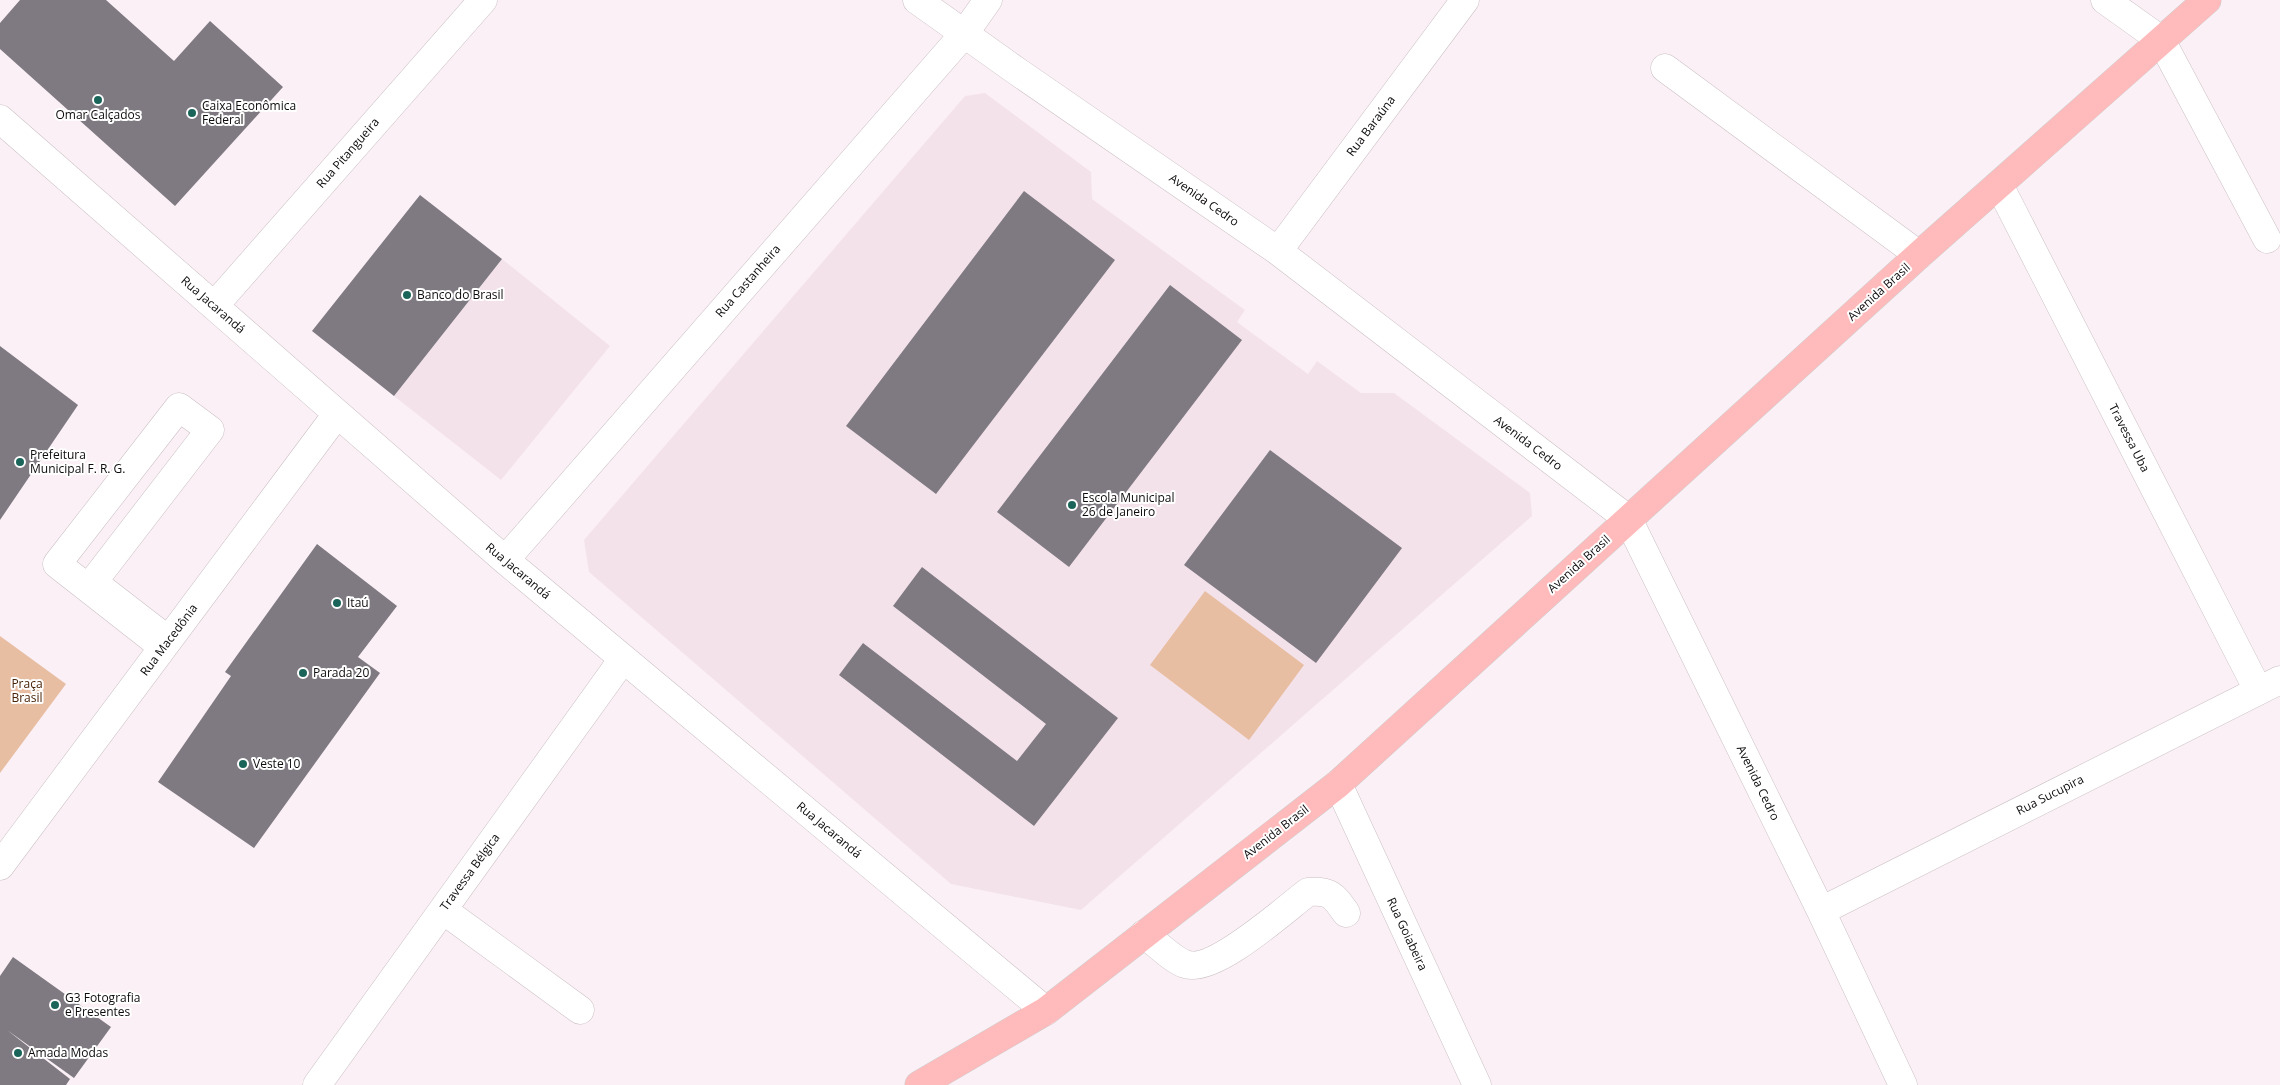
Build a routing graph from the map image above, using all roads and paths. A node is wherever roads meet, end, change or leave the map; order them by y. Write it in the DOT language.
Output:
graph roads {
  1 [pos="483,0"];
  2 [pos="917,0"];
  3 [pos="988,0"];
  4 [pos="1465,0"];
  5 [pos="2105,0"];
  6 [pos="2207,0"];
  7 [pos="964,34"];
  8 [pos="2161,40"];
  9 [pos="1665,68"];
  10 [pos="0,119"];
  11 [pos="1999,185"];
  12 [pos="2267,239"];
  13 [pos="1278,251"];
  14 [pos="1919,256"];
  15 [pos="214,306"];
  16 [pos="337,414"];
  17 [pos="1628,519"];
  18 [pos="505,560"];
  19 [pos="166,644"];
  20 [pos="623,659"];
  21 [pos="2269,685"];
  22 [pos="1338,784"];
  23 [pos="0,866"];
  24 [pos="443,910"];
  25 [pos="1821,911"];
  26 [pos="1346,913"];
  27 [pos="1144,934"];
  28 [pos="580,1010"];
  29 [pos="1046,1011"];
  30 [pos="317,1085"];
  31 [pos="919,1085"];
  32 [pos="1477,1085"];
  33 [pos="1903,1085"];
  1 -- 15 [label="street, Rua Pitangueira"];
  2 -- 7 [label="street, Avenida Cedro"];
  3 -- 7 [label="street, Rua Castanheira"];
  4 -- 13 [label="street, Rua Baraúna"];
  5 -- 8 [label="street"];
  6 -- 8 [label="main road, Avenida Brasil"];
  7 -- 13 [label="street, Avenida Cedro"];
  7 -- 18 [label="street, Rua Castanheira"];
  8 -- 11 [label="main road, Avenida Brasil"];
  8 -- 12 [label="street"];
  9 -- 14 [label="street"];
  10 -- 15 [label="street, Rua Jacarandá"];
  11 -- 14 [label="main road, Avenida Brasil"];
  11 -- 21 [label="street, Travessa Uba"];
  13 -- 17 [label="street, Avenida Cedro"];
  14 -- 17 [label="main road, Avenida Brasil"];
  15 -- 16 [label="street, Rua Jacarandá"];
  16 -- 18 [label="street, Rua Jacarandá"];
  16 -- 19 [label="street, Rua Macedônia"];
  17 -- 22 [label="main road, Avenida Brasil"];
  17 -- 25 [label="street, Avenida Cedro"];
  18 -- 20 [label="street, Rua Jacarandá"];
  19 -- 19 [label="street"];
  19 -- 23 [label="street, Rua Macedônia"];
  20 -- 24 [label="street, Travessa Bélgica"];
  20 -- 29 [label="street, Rua Jacarandá"];
  21 -- 25 [label="street, Rua Sucupira"];
  22 -- 27 [label="main road, Avenida Brasil"];
  22 -- 32 [label="street, Rua Goiabeira"];
  24 -- 28 [label="street"];
  24 -- 30 [label="street, Travessa Bélgica"];
  25 -- 33 [label="street, Avenida Cedro"];
  26 -- 27 [label="street"];
  27 -- 29 [label="main road, Avenida Brasil"];
  29 -- 31 [label="main road, Avenida Brasil"];
}
